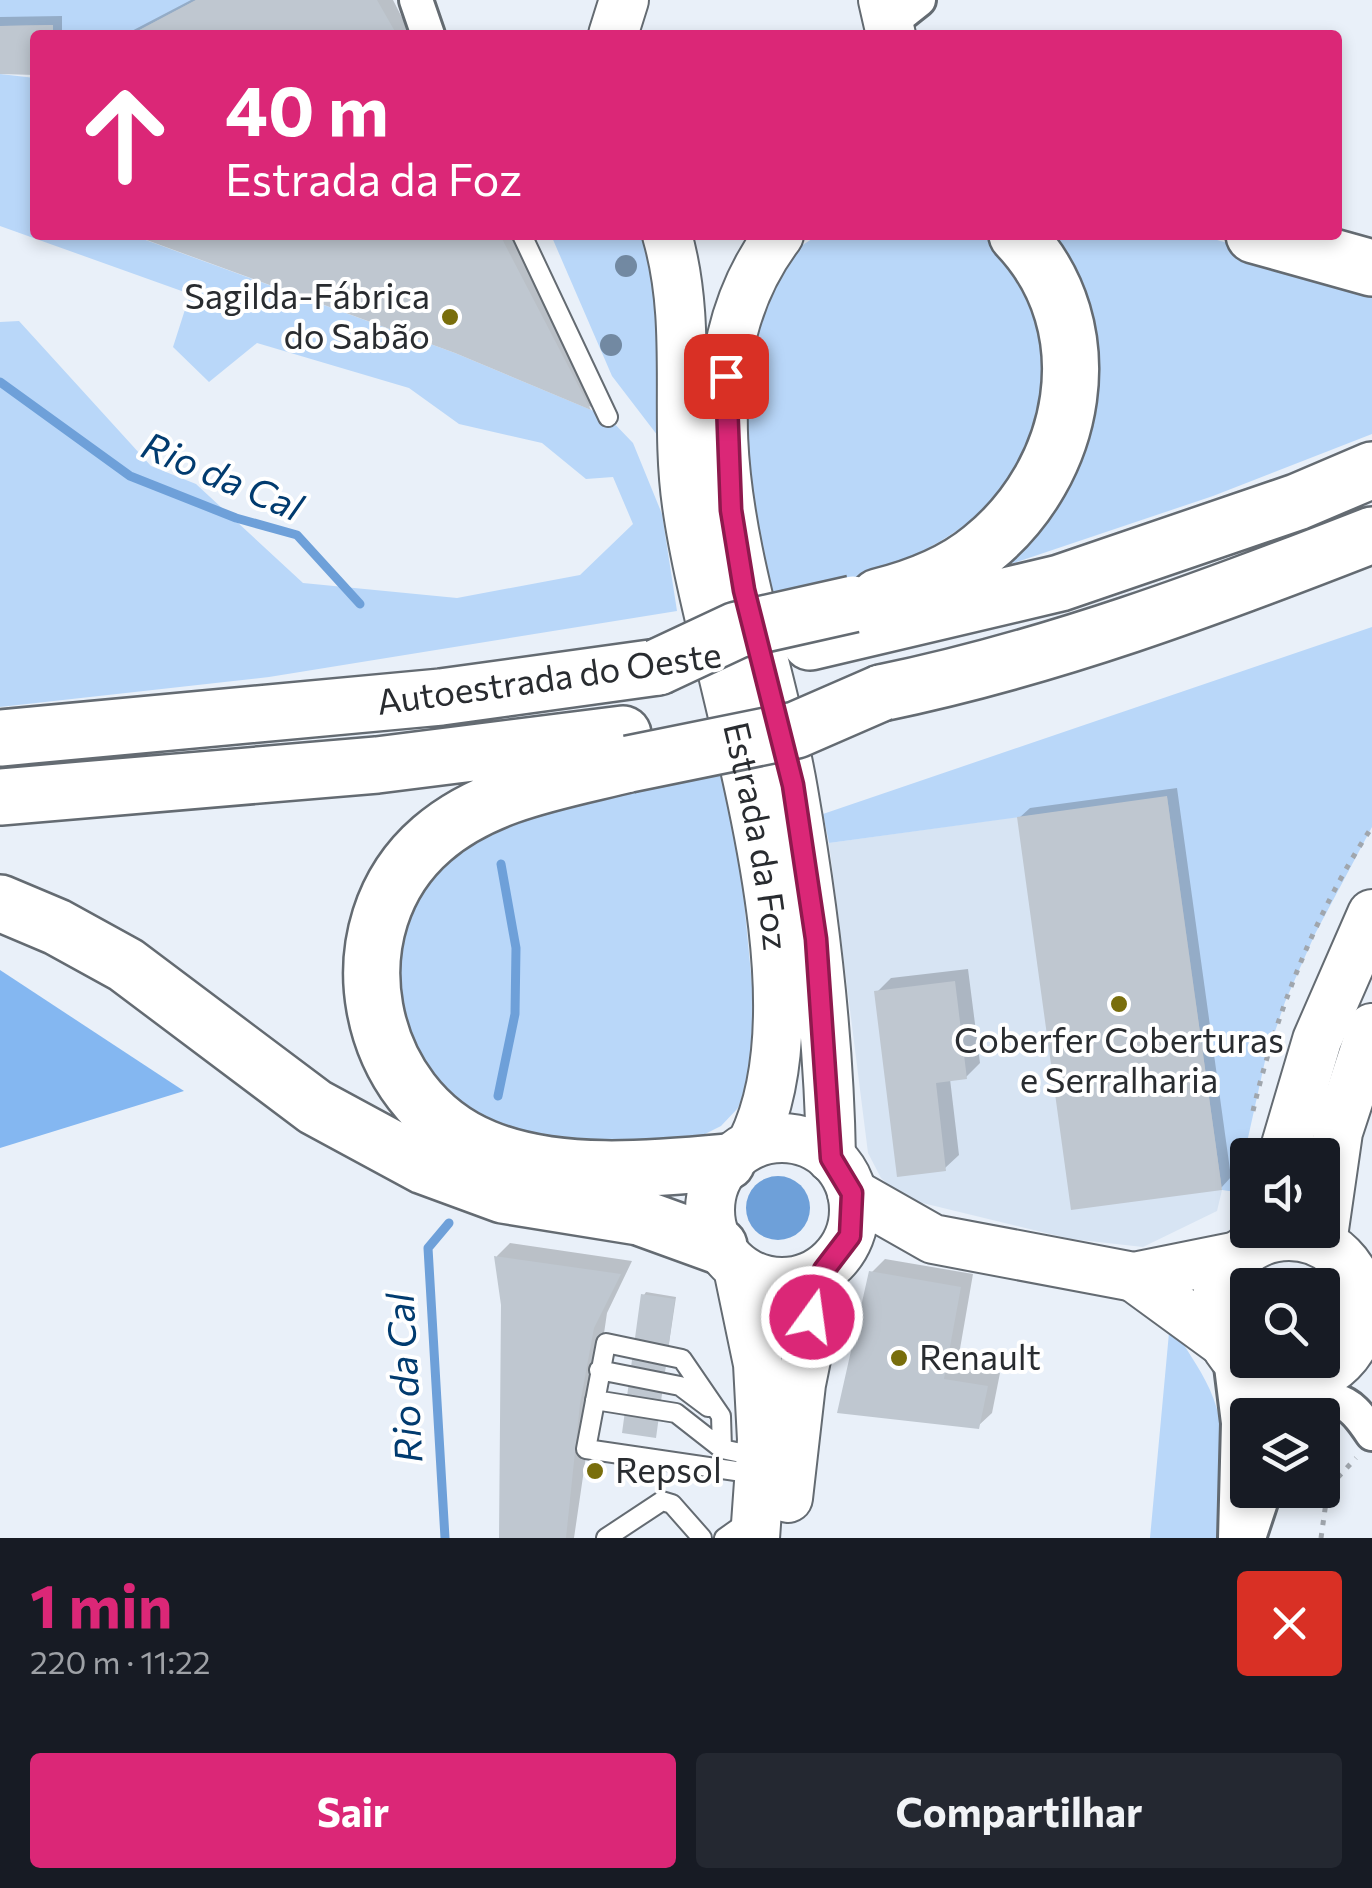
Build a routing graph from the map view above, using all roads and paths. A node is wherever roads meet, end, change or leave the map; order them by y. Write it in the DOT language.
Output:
graph roads {
  1 [pos="416,0"];
  2 [pos="624,0"];
  3 [pos="426,30"];
  4 [pos="615,30"];
  5 [pos="524,240"];
  6 [pos="668,240"];
  7 [pos="775,240"];
  8 [pos="1020,240"];
  9 [pos="1272,240"];
  10 [pos="1372,268"];
  11 [pos="608,417"];
  12 [pos="1372,470"];
  13 [pos="1372,535"];
  14 [pos="658,667"];
  15 [pos="0,738"];
  16 [pos="626,749"];
  17 [pos="0,797"];
  18 [pos="0,904"];
  19 [pos="1372,914"];
  20 [pos="1372,1028"];
  21 [pos="1288,1138"];
  22 [pos="1337,1138"];
  23 [pos="740,1153"];
  24 [pos="842,1176"];
  25 [pos="933,1240"];
  26 [pos="1234,1248"];
  27 [pos="1245,1248"];
  28 [pos="1328,1248"];
  29 [pos="728,1257"];
  30 [pos="831,1262"];
  31 [pos="1134,1277"];
  32 [pos="1367,1328"];
  33 [pos="1226,1346"];
  34 [pos="599,1370"];
  35 [pos="1286,1398"];
  36 [pos="1299,1398"];
  37 [pos="595,1400"];
  38 [pos="1340,1401"];
  39 [pos="721,1416"];
  40 [pos="1369,1441"];
  41 [pos="752,1502"];
  42 [pos="1259,1508"];
  43 [pos="606,1538"];
  44 [pos="702,1538"];
  45 [pos="1235,1538"];
  46 [pos="1248,1538"];
  47 [pos="1321,1538"];
  1 -- 3 [label="street"];
  2 -- 4 [label="main road"];
  5 -- 11 [label="lane"];
  6 -- 23 [label="main road, Estrada da Foz"];
  7 -- 24 [label="main road, Estrada da Foz"];
  8 -- 14 [label="highway, bridge"];
  9 -- 10 [label="highway"];
  12 -- 14 [label="highway, Autoestrada do Oeste, bridge"];
  13 -- 16 [label="highway, Autoestrada do Oeste, bridge"];
  14 -- 15 [label="highway, Autoestrada do Oeste"];
  16 -- 17 [label="highway, Autoestrada do Oeste"];
  16 -- 23 [label="highway"];
  18 -- 29 [label="highway"];
  19 -- 21 [label="main road"];
  20 -- 22 [label="main road"];
  23 -- 24 [label="main road"];
  23 -- 29 [label="main road"];
  24 -- 25 [label="main road"];
  24 -- 30 [label="main road"];
  25 -- 30 [label="main road"];
  25 -- 31 [label="main road"];
  26 -- 31 [label="main road"];
  27 -- 33 [label="main road"];
  28 -- 32 [label="main road"];
  29 -- 30 [label="main road"];
  29 -- 41 [label="main road"];
  30 -- 41 [label="main road"];
  31 -- 33 [label="main road"];
  32 -- 36 [label="main road"];
  33 -- 35 [label="main road"];
  33 -- 45 [label="street"];
  34 -- 37 [label="lane"];
  34 -- 39 [label="lane"];
  34 -- 39 [label="lane"];
  37 -- 41 [label="lane"];
  37 -- 41 [label="lane"];
  38 -- 40 [label="street"];
  39 -- 41 [label="lane"];
  40 -- 47 [label="path"];
  42 -- 46 [label="street"];
  43 -- 44 [label="lane"];
}
